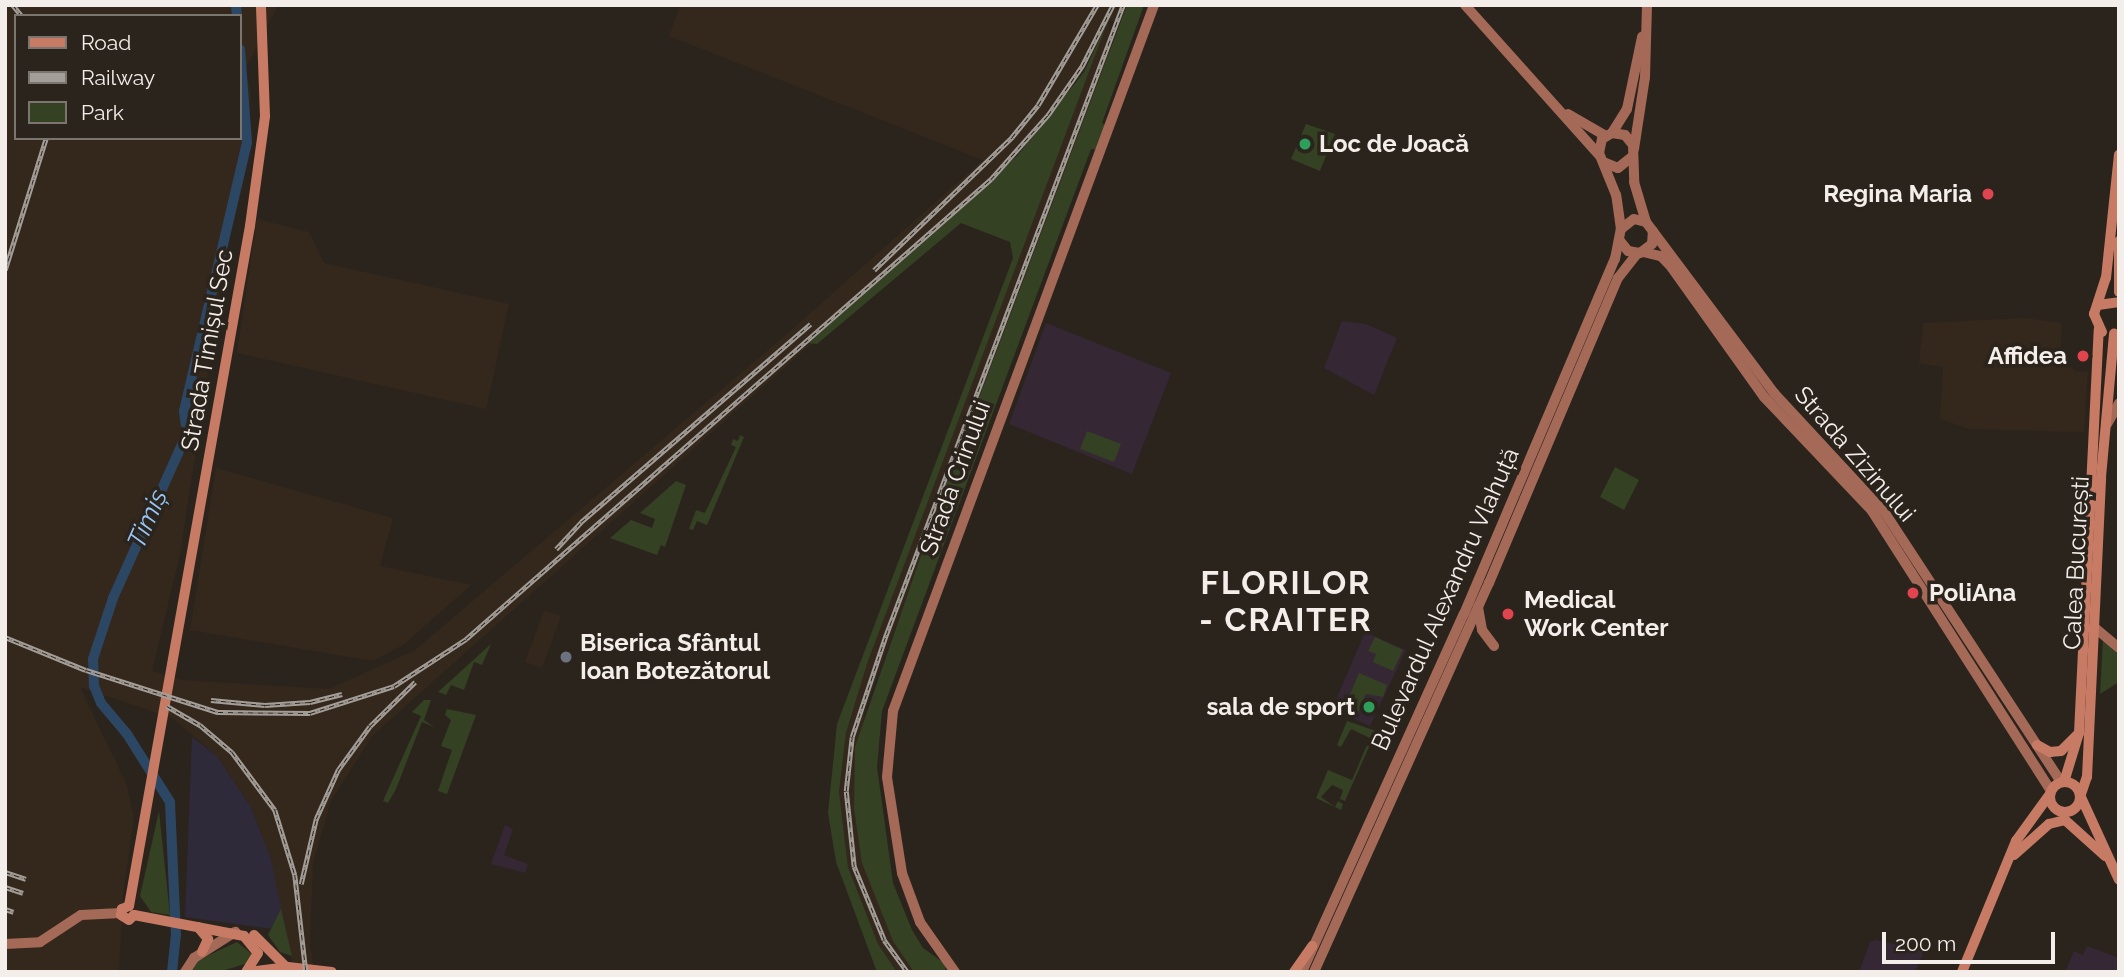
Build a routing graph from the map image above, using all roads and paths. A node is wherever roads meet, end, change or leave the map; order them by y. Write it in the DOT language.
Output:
graph roads {
  1 [pos="261,5"];
  2 [pos="1154,5"];
  3 [pos="1463,5"];
  4 [pos="1472,5"];
  5 [pos="1647,5"];
  6 [pos="1644,30"];
  7 [pos="1489,31"];
  8 [pos="1565,112"];
  9 [pos="1609,134"];
  10 [pos="1634,153"];
  11 [pos="2119,155"];
  12 [pos="1601,158"];
  13 [pos="1650,227"];
  14 [pos="1621,229"];
  15 [pos="1620,241"];
  16 [pos="2119,241"];
  17 [pos="1640,253"];
  18 [pos="2119,292"];
  19 [pos="2119,302"];
  20 [pos="2098,305"];
  21 [pos="2099,329"];
  22 [pos="2118,333"];
  23 [pos="2119,403"];
  24 [pos="2105,431"];
  25 [pos="1478,607"];
  26 [pos="2094,627"];
  27 [pos="1494,646"];
  28 [pos="2119,648"];
  29 [pos="2079,733"];
  30 [pos="2038,745"];
  31 [pos="2063,782"];
  32 [pos="2051,792"];
  33 [pos="2081,795"];
  34 [pos="2014,855"];
  35 [pos="2105,856"];
  36 [pos="2119,880"];
  37 [pos="128,912"];
  38 [pos="190,924"];
  39 [pos="238,933"];
  40 [pos="5,944"];
  41 [pos="1312,946"];
  42 [pos="202,952"];
  43 [pos="287,967"];
  44 [pos="955,970"];
  45 [pos="328,971"];
  46 [pos="184,972"];
  47 [pos="247,972"];
  48 [pos="1294,972"];
  49 [pos="1302,972"];
  50 [pos="1314,972"];
  51 [pos="1962,972"];
  1 -- 37 [label="main road, Strada Timișul Sec"];
  2 -- 44 [label="main road, Strada Crinului"];
  3 -- 7 [label="main road"];
  4 -- 7 [label="main road"];
  5 -- 6 [label="main road"];
  6 -- 9 [label="main road"];
  6 -- 10 [label="main road, Strada Zizinului"];
  7 -- 8 [label="main road"];
  8 -- 9 [label="main road"];
  8 -- 12 [label="main road"];
  9 -- 10 [label="main road"];
  9 -- 12 [label="main road"];
  10 -- 12 [label="main road"];
  10 -- 13 [label="main road, Strada Zizinului"];
  11 -- 20 [label="main road"];
  12 -- 14 [label="main road"];
  13 -- 14 [label="main road"];
  13 -- 17 [label="main road"];
  13 -- 30 [label="main road, Strada Zizinului"];
  14 -- 15 [label="main road"];
  15 -- 17 [label="main road"];
  15 -- 41 [label="main road, Bulevardul Alexandru Vlahuță"];
  16 -- 18 [label="main road"];
  17 -- 25 [label="main road, Bulevardul Alexandru Vlahuță"];
  17 -- 32 [label="main road, Strada Zizinului"];
  19 -- 20 [label="main road"];
  20 -- 21 [label="main road, Calea București"];
  21 -- 22 [label="main road"];
  21 -- 29 [label="main road, Calea București"];
  22 -- 24 [label="main road, Calea București"];
  23 -- 24 [label="main road"];
  24 -- 26 [label="main road, Calea București"];
  25 -- 27 [label="main road"];
  25 -- 50 [label="main road, Bulevardul Alexandru Vlahuță"];
  26 -- 28 [label="main road"];
  26 -- 33 [label="main road, Calea București"];
  29 -- 30 [label="main road"];
  29 -- 31 [label="main road, Calea București"];
  30 -- 31 [label="main road, Strada Zizinului"];
  31 -- 32 [label="main road"];
  31 -- 33 [label="main road"];
  32 -- 33 [label="main road"];
  32 -- 34 [label="main road"];
  33 -- 35 [label="main road"];
  34 -- 35 [label="main road"];
  34 -- 51 [label="main road"];
  35 -- 36 [label="main road"];
  37 -- 38 [label="main road"];
  37 -- 40 [label="main road"];
  38 -- 39 [label="main road"];
  38 -- 42 [label="main road"];
  39 -- 42 [label="main road"];
  39 -- 43 [label="main road"];
  39 -- 47 [label="main road"];
  41 -- 48 [label="main road"];
  41 -- 49 [label="main road, Bulevardul Alexandru Vlahuță"];
  42 -- 46 [label="main road"];
  43 -- 45 [label="main road"];
  43 -- 47 [label="main road"];
}
